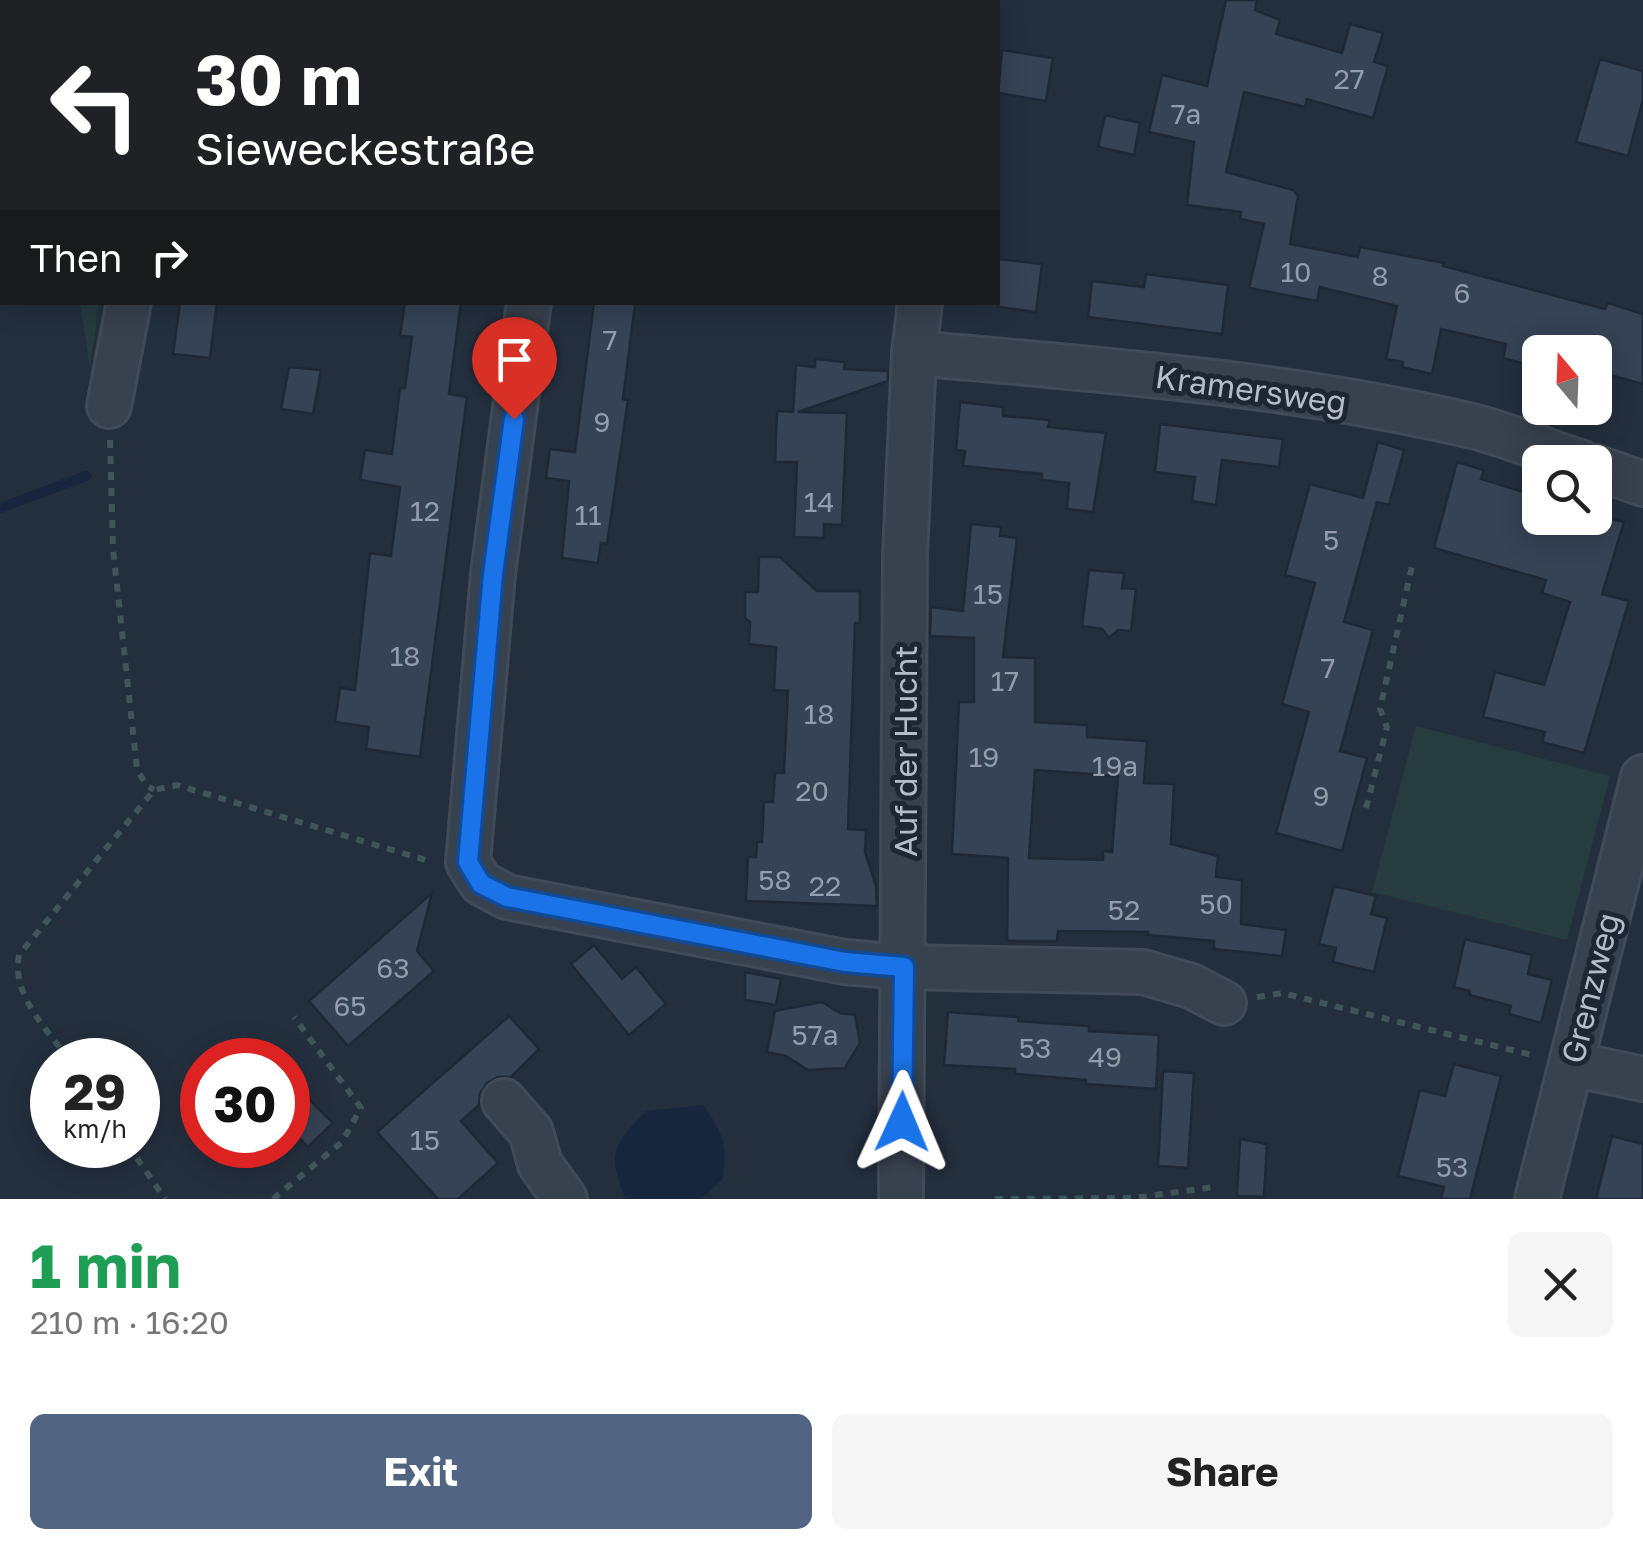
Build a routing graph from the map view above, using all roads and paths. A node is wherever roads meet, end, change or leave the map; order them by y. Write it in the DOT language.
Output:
graph roads {
  1 [pos="128,305"];
  2 [pos="529,305"];
  3 [pos="920,305"];
  4 [pos="914,353"];
  5 [pos="108,406"];
  6 [pos="1529,445"];
  7 [pos="1612,474"];
  8 [pos="1643,484"];
  9 [pos="1412,566"];
  10 [pos="1643,778"];
  11 [pos="154,790"];
  12 [pos="1366,808"];
  13 [pos="468,862"];
  14 [pos="904,967"];
  15 [pos="1224,1003"];
  16 [pos="294,1017"];
  17 [pos="54,1038"];
  18 [pos="1572,1064"];
  19 [pos="1643,1079"];
  20 [pos="504,1101"];
  21 [pos="144,1168"];
  22 [pos="1214,1187"];
  23 [pos="1134,1198"];
  24 [pos="165,1199"];
  25 [pos="272,1199"];
  26 [pos="565,1199"];
  27 [pos="901,1199"];
  28 [pos="995,1199"];
  29 [pos="1536,1199"];
  1 -- 5 [label="street"];
  2 -- 13 [label="street"];
  3 -- 4 [label="street, Auf der Hucht"];
  4 -- 6 [label="street, Kramersweg"];
  4 -- 14 [label="street, Auf der Hucht"];
  5 -- 11 [label="path"];
  7 -- 8 [label="street"];
  9 -- 12 [label="path"];
  10 -- 18 [label="street, Grenzweg"];
  11 -- 13 [label="path"];
  11 -- 17 [label="path"];
  13 -- 14 [label="street"];
  14 -- 15 [label="street"];
  14 -- 27 [label="street, Auf der Hucht"];
  15 -- 18 [label="path"];
  16 -- 25 [label="path"];
  18 -- 19 [label="street"];
  18 -- 29 [label="street, Grenzweg"];
  20 -- 26 [label="street"];
  21 -- 24 [label="path"];
  22 -- 23 [label="path"];
  23 -- 28 [label="path"];
}
